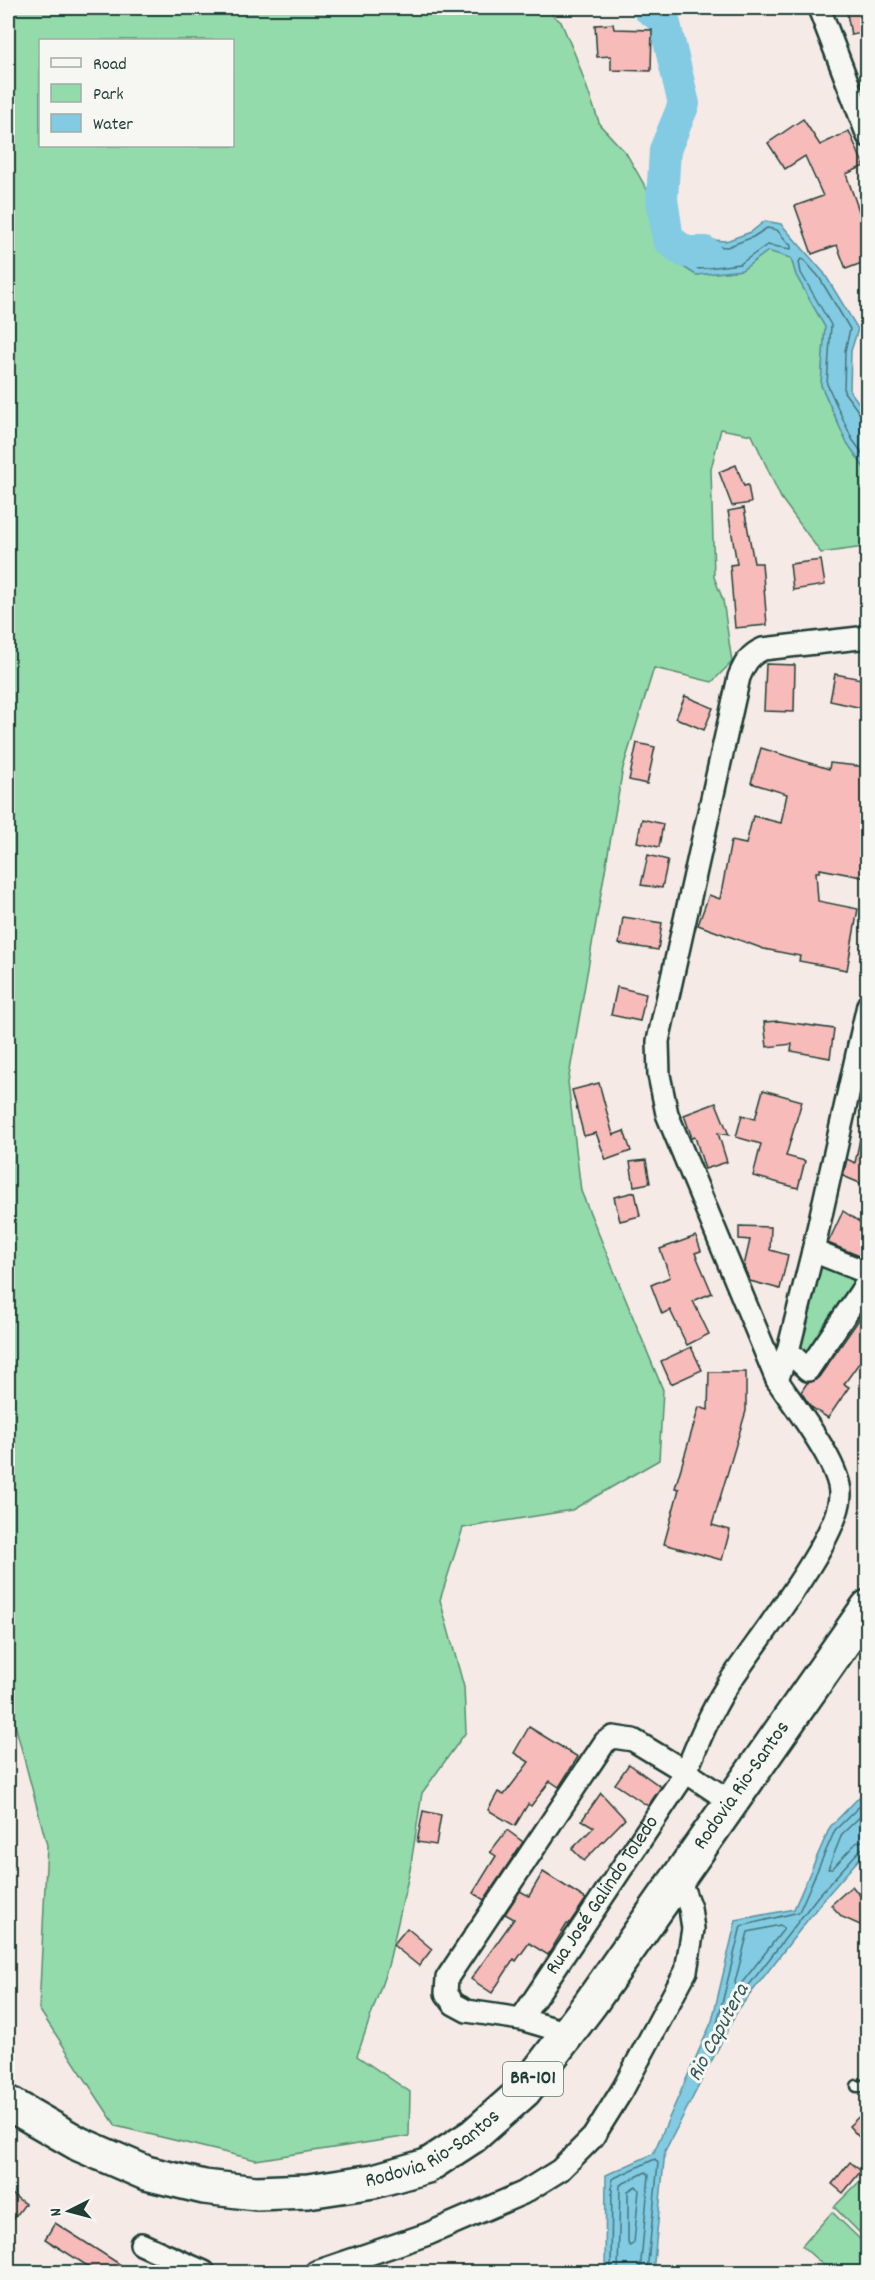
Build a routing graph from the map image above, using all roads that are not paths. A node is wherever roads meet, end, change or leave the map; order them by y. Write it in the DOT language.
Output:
graph roads {
  1 [pos="819,8"];
  2 [pos="867,136"];
  3 [pos="867,637"];
  4 [pos="867,1005"];
  5 [pos="813,1251"];
  6 [pos="867,1273"];
  7 [pos="867,1281"];
  8 [pos="788,1351"];
  9 [pos="777,1380"];
  10 [pos="867,1607"];
  11 [pos="686,1772"];
  12 [pos="731,1802"];
  13 [pos="678,1876"];
  14 [pos="521,2019"];
  15 [pos="568,2033"];
  16 [pos="8,2103"];
  17 [pos="141,2244"];
  18 [pos="204,2272"];
  19 [pos="316,2272"];
  1 -- 2 [label="street"];
  3 -- 9 [label="street, Rua José Galindo Toledo"];
  4 -- 5 [label="street"];
  5 -- 6 [label="street"];
  5 -- 8 [label="street"];
  7 -- 8 [label="street"];
  8 -- 9 [label="street"];
  9 -- 11 [label="street, Rua José Galindo Toledo"];
  10 -- 12 [label="highway, Rodovia Rio-Santos / BR-101"];
  11 -- 12 [label="street"];
  11 -- 14 [label="street, Rua José Galindo Toledo"];
  11 -- 14 [label="street"];
  12 -- 13 [label="highway, Rodovia Rio-Santos / BR-101"];
  13 -- 15 [label="highway, Rodovia Rio-Santos / BR-101"];
  13 -- 19 [label="street"];
  14 -- 15 [label="street"];
  15 -- 16 [label="highway, Rodovia Rio-Santos / BR-101"];
  17 -- 18 [label="street"];
}
